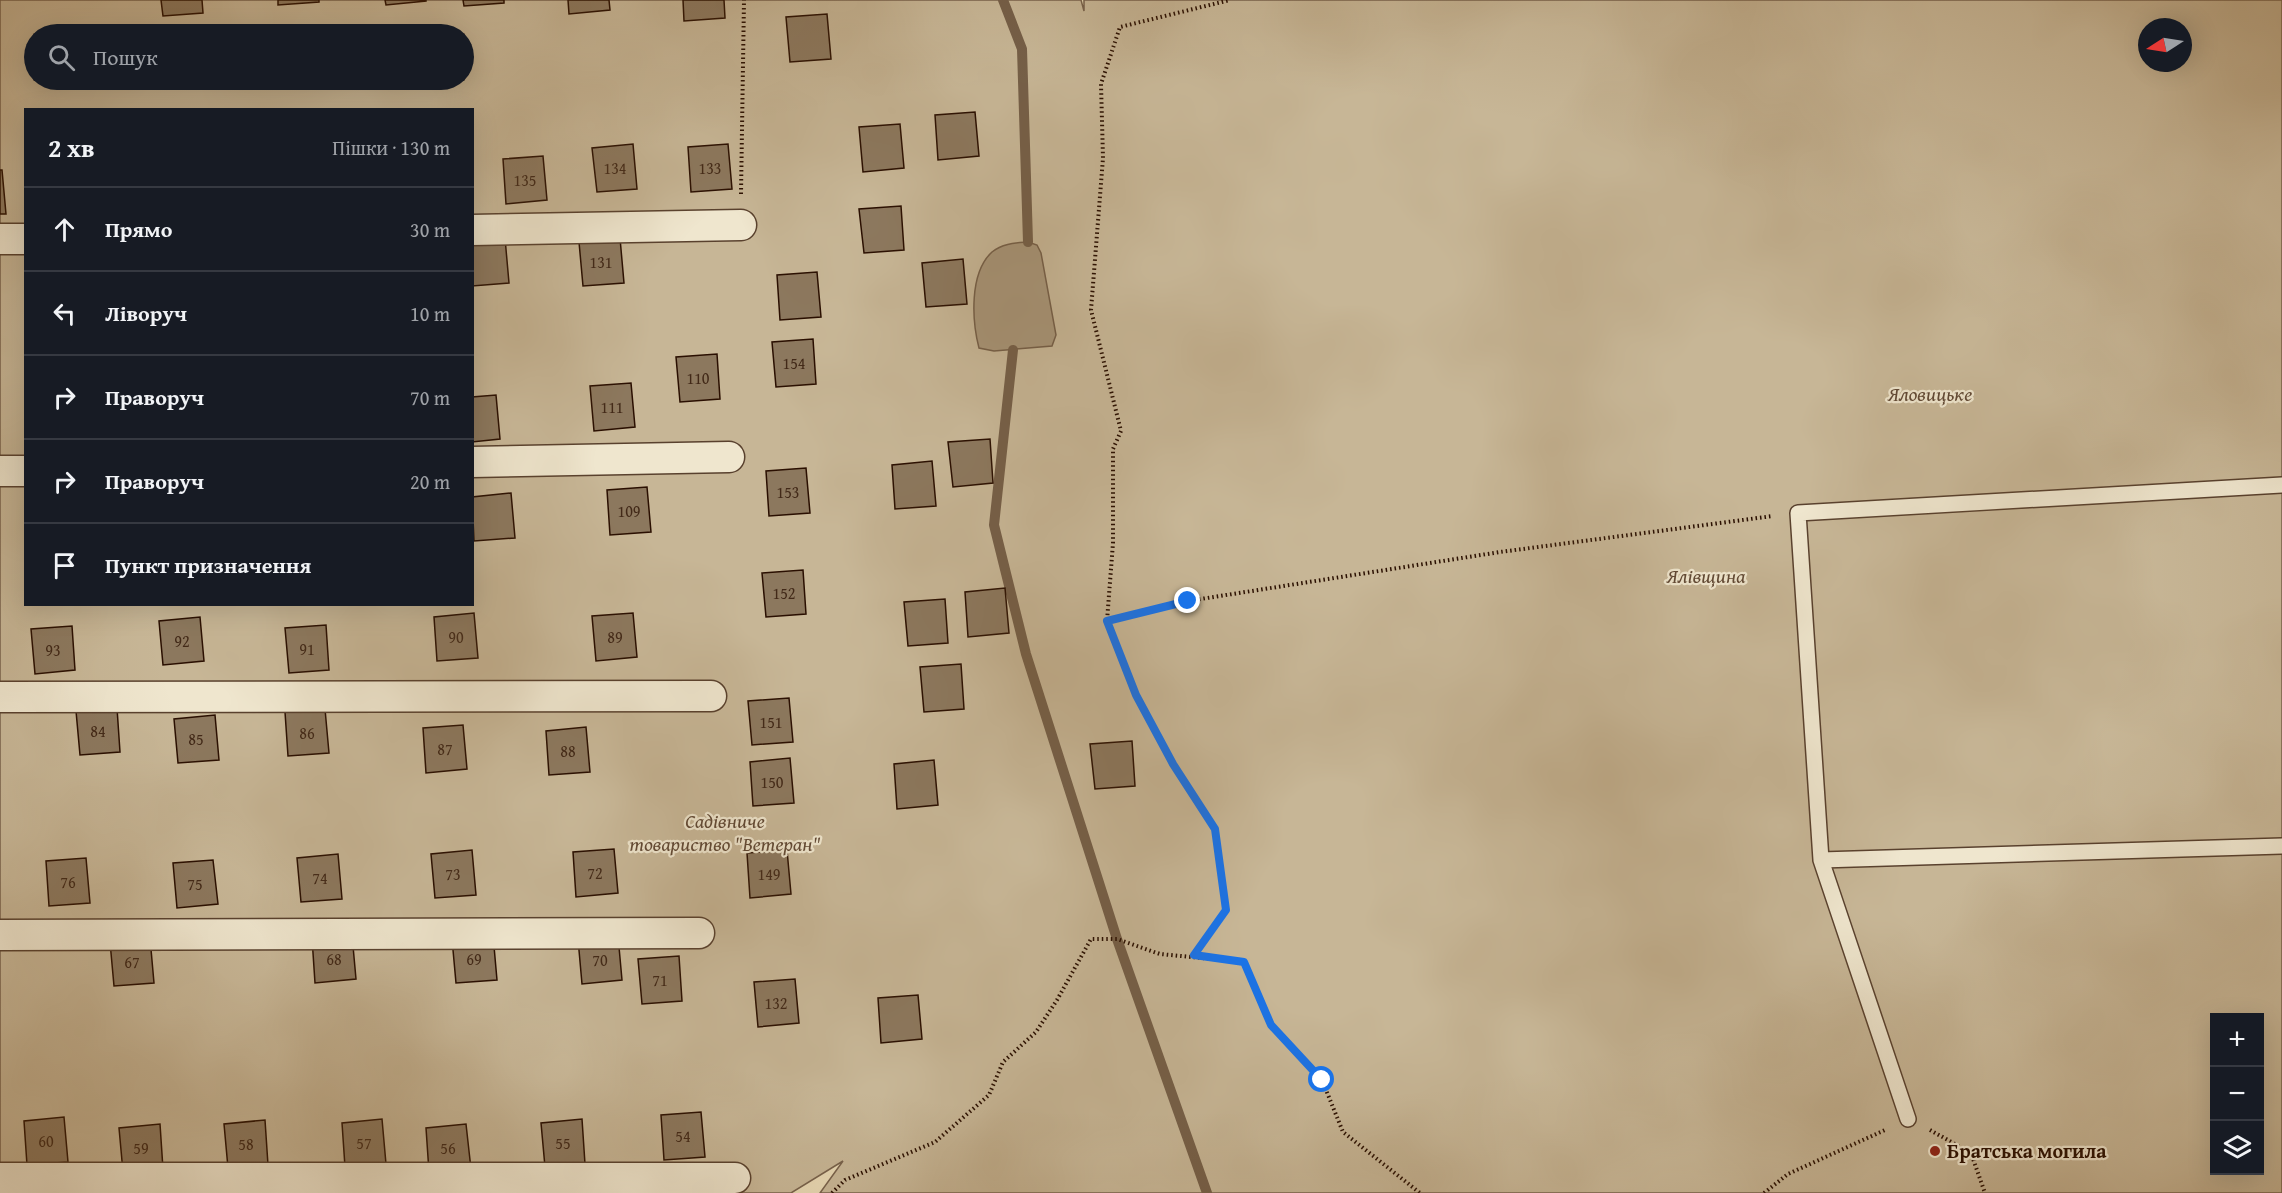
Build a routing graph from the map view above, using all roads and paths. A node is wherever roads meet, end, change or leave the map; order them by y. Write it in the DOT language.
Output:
graph roads {
  1 [pos="744,0"];
  2 [pos="1230,0"];
  3 [pos="741,225"];
  4 [pos="474,230"];
  5 [pos="0,239"];
  6 [pos="24,239"];
  7 [pos="729,457"];
  8 [pos="474,462"];
  9 [pos="0,471"];
  10 [pos="24,471"];
  11 [pos="2282,485"];
  12 [pos="1798,513"];
  13 [pos="1107,621"];
  14 [pos="711,696"];
  15 [pos="0,697"];
  16 [pos="2282,846"];
  17 [pos="1821,860"];
  18 [pos="699,933"];
  19 [pos="0,935"];
  20 [pos="1194,955"];
  21 [pos="1908,1119"];
  22 [pos="0,1178"];
  23 [pos="735,1178"];
  24 [pos="832,1193"];
  25 [pos="1420,1193"];
  26 [pos="1764,1193"];
  27 [pos="1985,1193"];
  1 -- 3 [label="path"];
  2 -- 13 [label="path"];
  3 -- 4 [label="street"];
  5 -- 6 [label="street"];
  7 -- 8 [label="street"];
  9 -- 10 [label="street"];
  11 -- 12 [label="lane"];
  12 -- 13 [label="path"];
  12 -- 17 [label="lane"];
  13 -- 20 [label="path"];
  14 -- 15 [label="street"];
  16 -- 17 [label="lane"];
  17 -- 21 [label="lane"];
  18 -- 19 [label="street"];
  20 -- 24 [label="path"];
  20 -- 25 [label="path"];
  21 -- 26 [label="path"];
  21 -- 27 [label="path"];
  22 -- 23 [label="street"];
}
